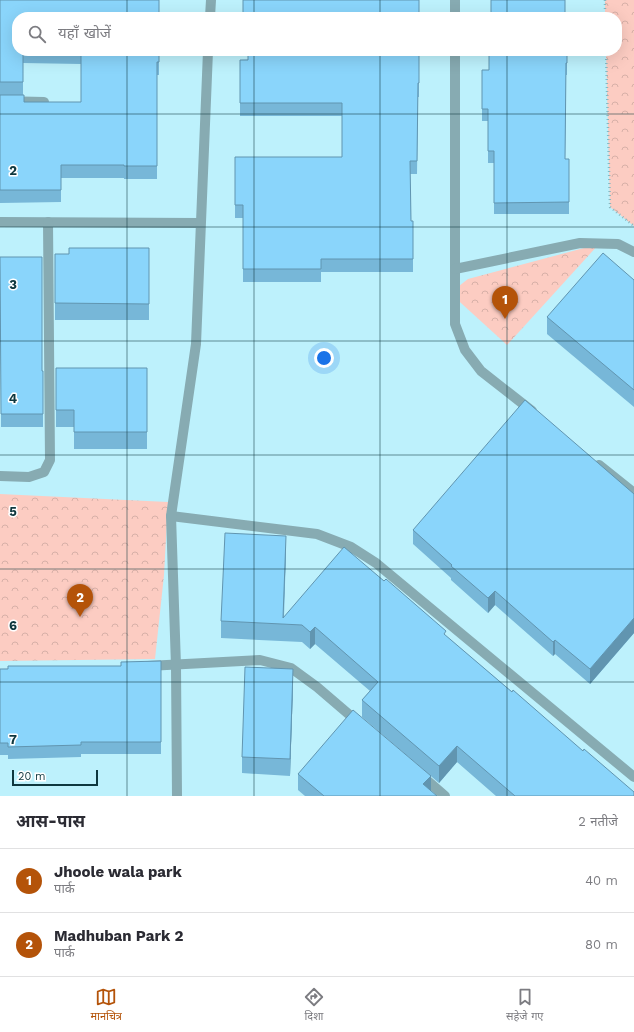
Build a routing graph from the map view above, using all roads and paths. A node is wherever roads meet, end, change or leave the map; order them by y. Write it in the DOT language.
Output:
graph roads {
  1 [pos="211,0"];
  2 [pos="455,0"];
  3 [pos="605,0"];
  4 [pos="210,12"];
  5 [pos="455,12"];
  6 [pos="605,12"];
  7 [pos="208,56"];
  8 [pos="455,56"];
  9 [pos="606,56"];
  10 [pos="0,101"];
  11 [pos="44,102"];
  12 [pos="0,222"];
  13 [pos="48,222"];
  14 [pos="200,223"];
  15 [pos="634,226"];
  16 [pos="634,252"];
  17 [pos="455,269"];
  18 [pos="542,419"];
  19 [pos="591,458"];
  20 [pos="0,476"];
  21 [pos="634,492"];
  22 [pos="171,516"];
  23 [pos="176,666"];
  24 [pos="138,667"];
  25 [pos="370,731"];
  26 [pos="416,771"];
  27 [pos="634,777"];
  28 [pos="176,796"];
  29 [pos="445,796"];
  1 -- 4 [label="street"];
  2 -- 5 [label="street"];
  3 -- 6 [label="path"];
  7 -- 14 [label="street"];
  8 -- 17 [label="street"];
  9 -- 15 [label="path"];
  10 -- 11 [label="street"];
  12 -- 13 [label="street"];
  13 -- 14 [label="street"];
  13 -- 20 [label="street"];
  14 -- 22 [label="street"];
  16 -- 17 [label="street"];
  17 -- 18 [label="street"];
  19 -- 21 [label="street"];
  22 -- 23 [label="street"];
  22 -- 27 [label="street"];
  23 -- 24 [label="street"];
  23 -- 25 [label="street"];
  23 -- 28 [label="street"];
  26 -- 29 [label="street"];
}
